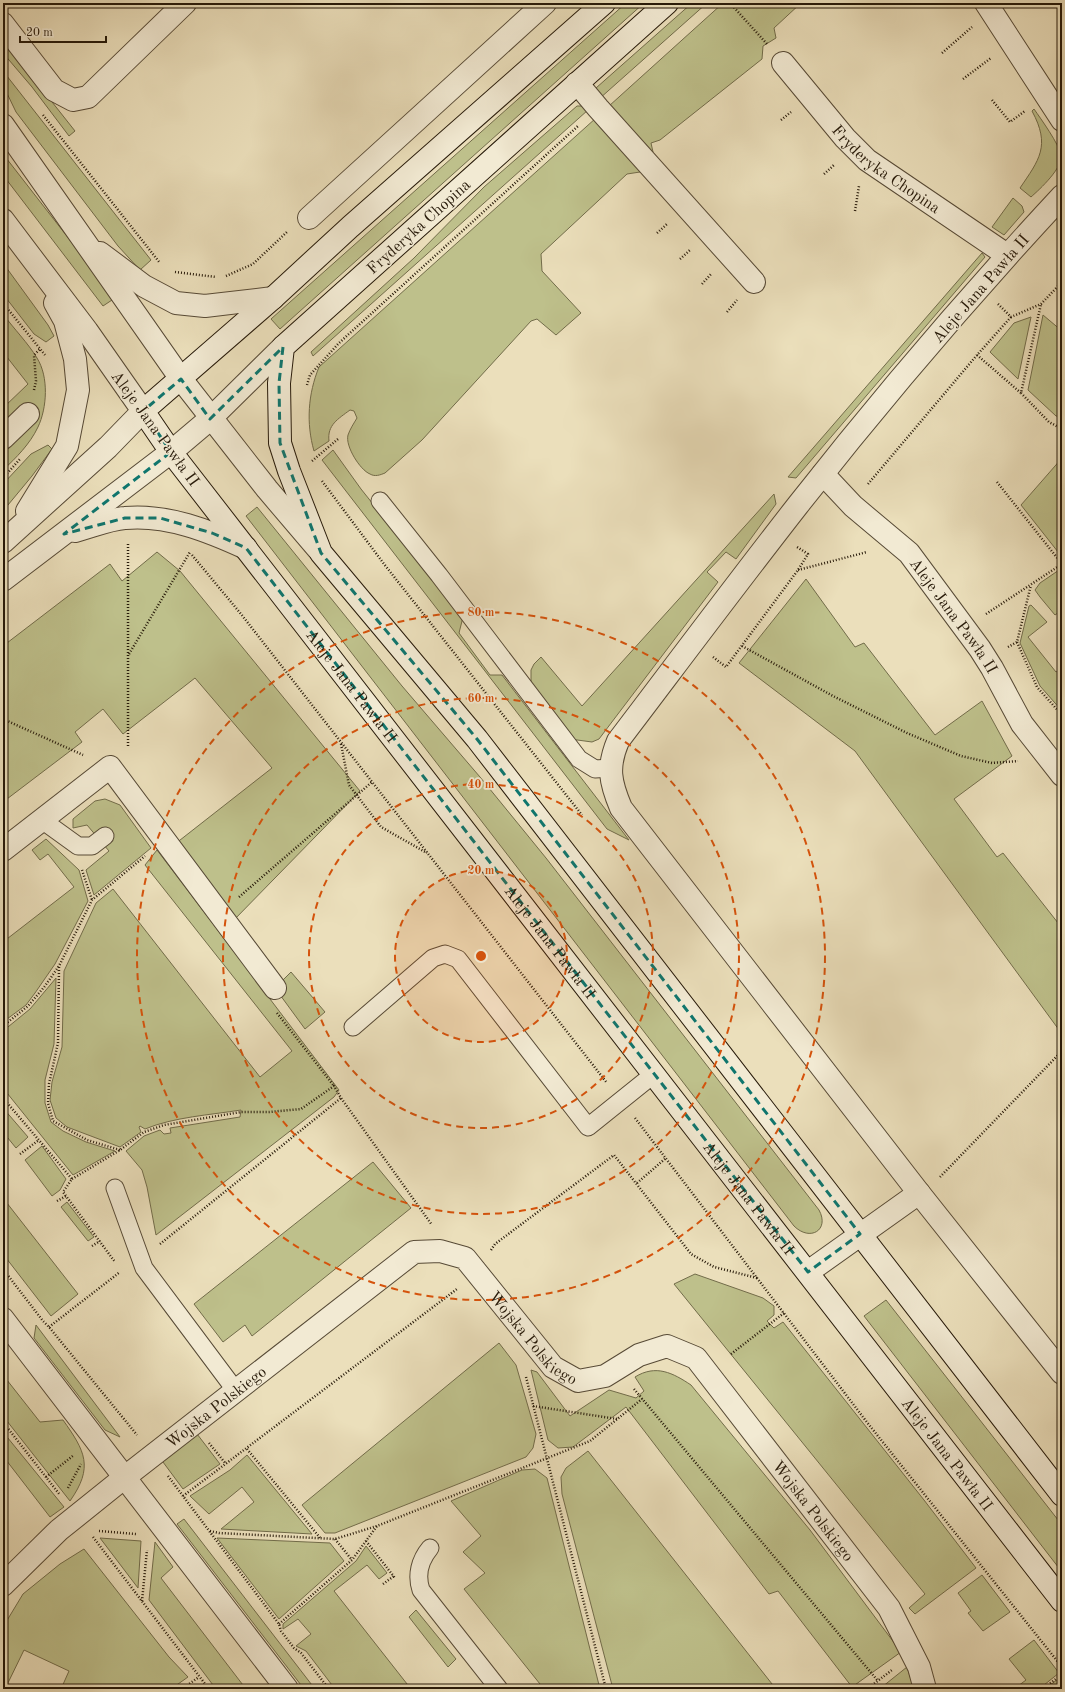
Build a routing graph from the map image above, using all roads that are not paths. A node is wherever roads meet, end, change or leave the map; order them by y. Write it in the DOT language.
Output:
graph roads {
  1 [pos="185,3"];
  2 [pos="545,3"];
  3 [pos="604,3"];
  4 [pos="667,3"];
  5 [pos="986,3"];
  6 [pos="3,24"];
  7 [pos="783,63"];
  8 [pos="577,83"];
  9 [pos="1062,120"];
  10 [pos="3,125"];
  11 [pos="1062,196"];
  12 [pos="309,218"];
  13 [pos="3,220"];
  14 [pos="86,243"];
  15 [pos="29,255"];
  16 [pos="1007,255"];
  17 [pos="754,282"];
  18 [pos="273,298"];
  19 [pos="283,347"];
  20 [pos="181,379"];
  21 [pos="143,411"];
  22 [pos="28,414"];
  23 [pos="210,418"];
  24 [pos="3,438"];
  25 [pos="171,452"];
  26 [pos="823,474"];
  27 [pos="380,501"];
  28 [pos="64,534"];
  29 [pos="8,537"];
  30 [pos="246,548"];
  31 [pos="321,553"];
  32 [pos="3,580"];
  33 [pos="610,768"];
  34 [pos="1062,775"];
  35 [pos="42,820"];
  36 [pos="105,836"];
  37 [pos="3,850"];
  38 [pos="275,988"];
  39 [pos="353,1027"];
  40 [pos="654,1074"];
  41 [pos="115,1188"];
  42 [pos="919,1193"];
  43 [pos="860,1234"];
  44 [pos="808,1272"];
  45 [pos="3,1319"];
  46 [pos="1062,1373"];
  47 [pos="236,1391"];
  48 [pos="124,1478"];
  49 [pos="1062,1495"];
  50 [pos="430,1548"];
  51 [pos="3,1585"];
  52 [pos="1062,1601"];
  53 [pos="287,1689"];
  54 [pos="499,1689"];
  55 [pos="926,1689"];
  1 -- 6 [label="street"];
  2 -- 12 [label="street"];
  3 -- 18 [label="street"];
  4 -- 8 [label="street, Fryderyka Chopina"];
  5 -- 9 [label="street"];
  7 -- 16 [label="street, Fryderyka Chopina"];
  8 -- 17 [label="street"];
  8 -- 19 [label="street, Fryderyka Chopina"];
  10 -- 14 [label="street"];
  11 -- 16 [label="street, Aleje Jana Pawła II"];
  13 -- 15 [label="street, Aleje Jana Pawła II"];
  14 -- 18 [label="street"];
  14 -- 20 [label="street"];
  15 -- 21 [label="street, Aleje Jana Pawła II"];
  15 -- 29 [label="street"];
  16 -- 26 [label="street, Aleje Jana Pawła II"];
  18 -- 20 [label="street"];
  19 -- 23 [label="street, Fryderyka Chopina"];
  19 -- 31 [label="street"];
  20 -- 21 [label="street"];
  20 -- 23 [label="street"];
  21 -- 25 [label="street, Aleje Jana Pawła II"];
  21 -- 29 [label="street"];
  22 -- 24 [label="street"];
  23 -- 25 [label="street, Fryderyka Chopina"];
  23 -- 31 [label="street"];
  25 -- 28 [label="street, Fryderyka Chopina"];
  25 -- 30 [label="street, Aleje Jana Pawła II"];
  26 -- 33 [label="street, Aleje Jana Pawła II"];
  26 -- 34 [label="street, Aleje Jana Pawła II"];
  27 -- 33 [label="lane"];
  28 -- 30 [label="street"];
  28 -- 32 [label="street, Fryderyka Chopina"];
  30 -- 40 [label="street, Aleje Jana Pawła II"];
  31 -- 43 [label="street"];
  33 -- 42 [label="street, Aleje Jana Pawła II"];
  35 -- 36 [label="lane"];
  35 -- 37 [label="street"];
  35 -- 38 [label="street"];
  39 -- 40 [label="lane"];
  40 -- 44 [label="street, Aleje Jana Pawła II"];
  41 -- 47 [label="lane"];
  42 -- 43 [label="street"];
  42 -- 46 [label="street, Aleje Jana Pawła II"];
  43 -- 44 [label="street"];
  43 -- 49 [label="street"];
  44 -- 52 [label="street, Aleje Jana Pawła II"];
  45 -- 48 [label="street"];
  47 -- 48 [label="street, Wojska Polskiego"];
  47 -- 55 [label="street, Wojska Polskiego"];
  48 -- 51 [label="street, Wojska Polskiego"];
  48 -- 53 [label="street"];
  50 -- 54 [label="lane"];
}
